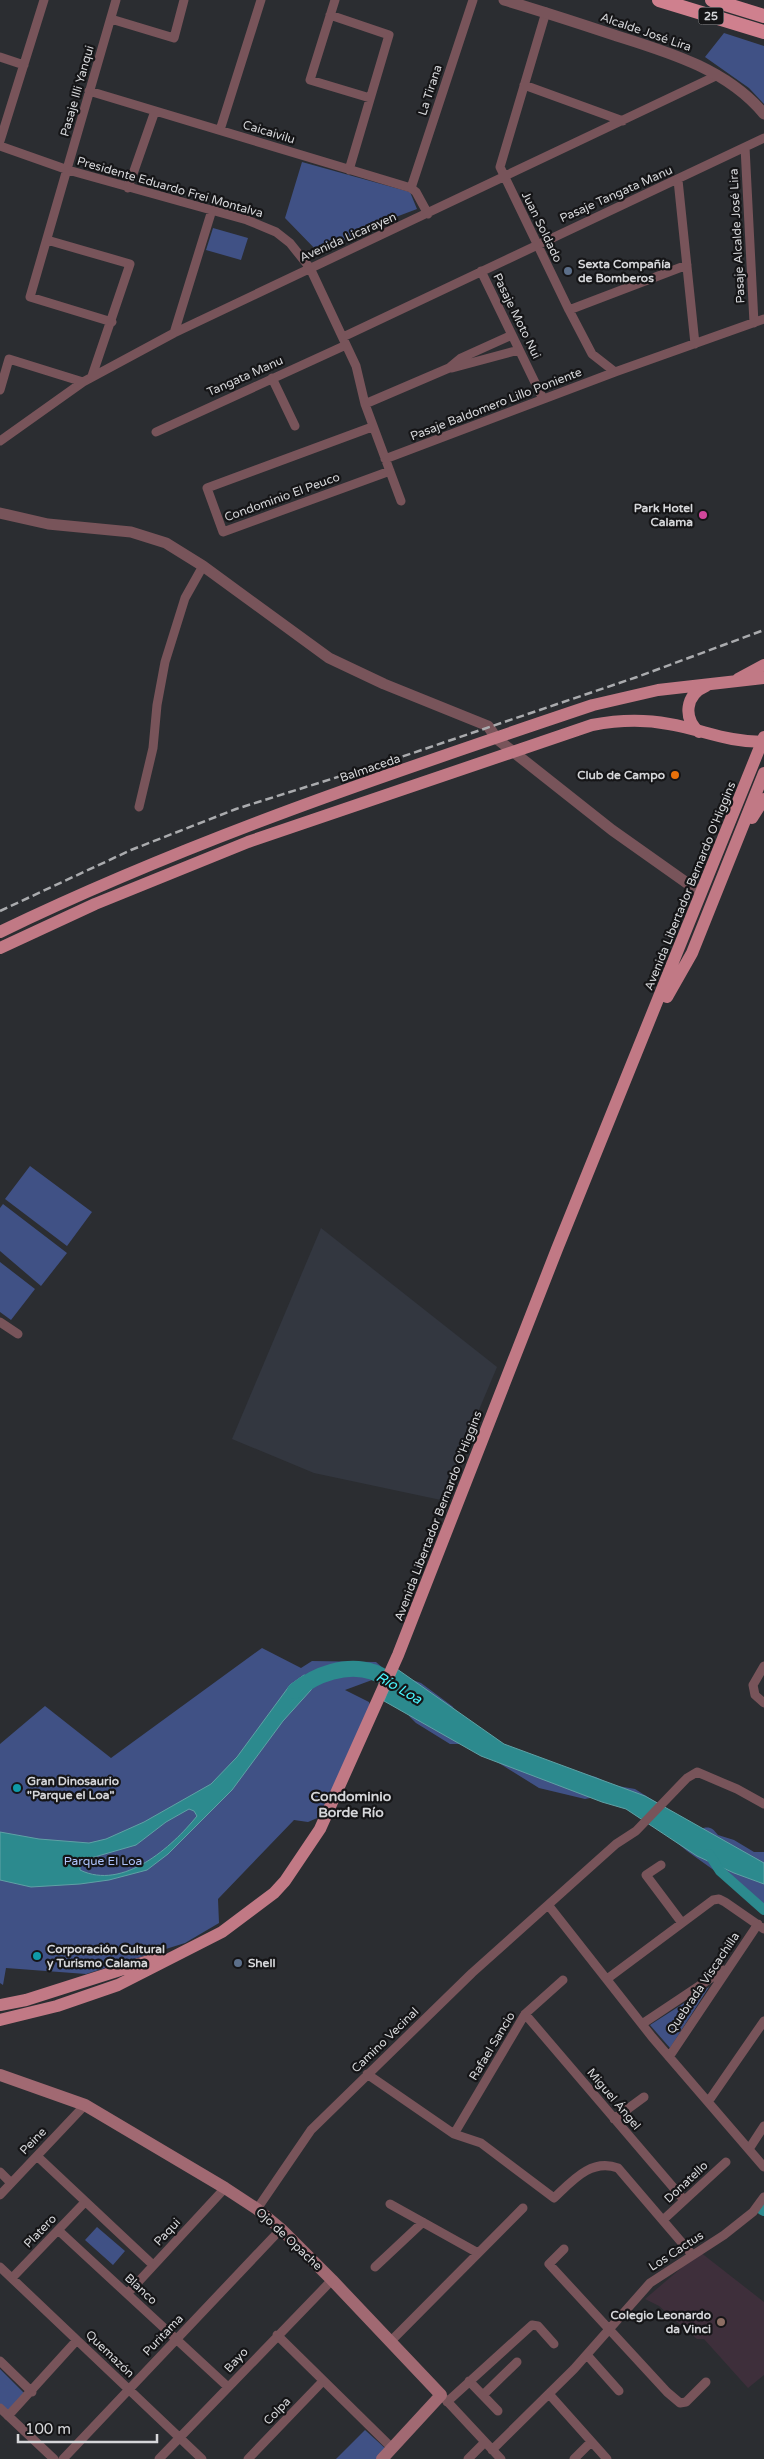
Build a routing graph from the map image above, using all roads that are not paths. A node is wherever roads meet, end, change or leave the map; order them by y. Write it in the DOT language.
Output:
graph roads {
  1 [pos="44,0"];
  2 [pos="116,0"];
  3 [pos="184,0"];
  4 [pos="261,0"];
  5 [pos="335,0"];
  6 [pos="473,0"];
  7 [pos="504,0"];
  8 [pos="659,0"];
  9 [pos="712,0"];
  10 [pos="546,12"];
  11 [pos="330,15"];
  12 [pos="764,16"];
  13 [pos="111,19"];
  14 [pos="764,32"];
  15 [pos="0,57"];
  16 [pos="24,65"];
  17 [pos="718,75"];
  18 [pos="524,85"];
  19 [pos="90,91"];
  20 [pos="370,98"];
  21 [pos="155,111"];
  22 [pos="764,114"];
  23 [pos="623,121"];
  24 [pos="220,130"];
  25 [pos="764,138"];
  26 [pos="0,141"];
  27 [pos="0,146"];
  28 [pos="745,147"];
  29 [pos="68,170"];
  30 [pos="349,170"];
  31 [pos="504,178"];
  32 [pos="678,180"];
  33 [pos="128,188"];
  34 [pos="411,188"];
  35 [pos="212,210"];
  36 [pos="428,214"];
  37 [pos="48,240"];
  38 [pos="537,244"];
  39 [pos="687,265"];
  40 [pos="310,268"];
  41 [pos="481,271"];
  42 [pos="569,310"];
  43 [pos="764,319"];
  44 [pos="112,322"];
  45 [pos="754,323"];
  46 [pos="174,333"];
  47 [pos="512,335"];
  48 [pos="345,341"];
  49 [pos="695,344"];
  50 [pos="519,350"];
  51 [pos="449,368"];
  52 [pos="615,372"];
  53 [pos="92,376"];
  54 [pos="272,378"];
  55 [pos="83,382"];
  56 [pos="0,390"];
  57 [pos="543,399"];
  58 [pos="364,404"];
  59 [pos="295,426"];
  60 [pos="372,427"];
  61 [pos="156,432"];
  62 [pos="0,441"];
  63 [pos="385,458"];
  64 [pos="390,471"];
  65 [pos="401,500"];
  66 [pos="1,514"];
  67 [pos="203,566"];
  68 [pos="764,665"];
  69 [pos="764,678"];
  70 [pos="732,682"];
  71 [pos="706,686"];
  72 [pos="699,732"];
  73 [pos="497,739"];
  74 [pos="763,741"];
  75 [pos="739,742"];
  76 [pos="512,751"];
  77 [pos="754,764"];
  78 [pos="764,773"];
  79 [pos="764,799"];
  80 [pos="139,807"];
  81 [pos="734,848"];
  82 [pos="702,893"];
  83 [pos="0,932"];
  84 [pos="0,948"];
  85 [pos="640,1045"];
  86 [pos="0,1322"];
  87 [pos="18,1334"];
  88 [pos="764,1666"];
  89 [pos="764,1703"];
  90 [pos="764,1804"];
  91 [pos="662,1866"];
  92 [pos="549,1906"];
  93 [pos="682,1923"];
  94 [pos="761,1927"];
  95 [pos="192,1948"];
  96 [pos="727,1968"];
  97 [pos="607,1979"];
  98 [pos="563,1980"];
  99 [pos="0,2005"];
  100 [pos="525,2014"];
  101 [pos="0,2020"];
  102 [pos="764,2021"];
  103 [pos="642,2024"];
  104 [pos="669,2057"];
  105 [pos="367,2074"];
  106 [pos="0,2075"];
  107 [pos="644,2097"];
  108 [pos="708,2102"];
  109 [pos="85,2105"];
  110 [pos="614,2119"];
  111 [pos="764,2126"];
  112 [pos="454,2134"];
  113 [pos="749,2149"];
  114 [pos="37,2156"];
  115 [pos="726,2162"];
  116 [pos="764,2166"];
  117 [pos="0,2172"];
  118 [pos="11,2183"];
  119 [pos="225,2188"];
  120 [pos="0,2194"];
  121 [pos="764,2197"];
  122 [pos="684,2200"];
  123 [pos="85,2202"];
  124 [pos="390,2204"];
  125 [pos="523,2208"];
  126 [pos="258,2210"];
  127 [pos="663,2220"];
  128 [pos="423,2222"];
  129 [pos="282,2229"];
  130 [pos="58,2230"];
  131 [pos="564,2249"];
  132 [pos="689,2251"];
  133 [pos="478,2253"];
  134 [pos="153,2265"];
  135 [pos="0,2267"];
  136 [pos="375,2267"];
  137 [pos="12,2278"];
  138 [pos="332,2280"];
  139 [pos="128,2293"];
  140 [pos="609,2329"];
  141 [pos="277,2335"];
  142 [pos="176,2339"];
  143 [pos="78,2340"];
  144 [pos="391,2341"];
  145 [pos="554,2344"];
  146 [pos="587,2355"];
  147 [pos="0,2361"];
  148 [pos="517,2362"];
  149 [pos="323,2381"];
  150 [pos="469,2381"];
  151 [pos="706,2382"];
  152 [pos="228,2387"];
  153 [pos="129,2389"];
  154 [pos="619,2391"];
  155 [pos="32,2392"];
  156 [pos="549,2394"];
  157 [pos="482,2395"];
  158 [pos="444,2398"];
  159 [pos="0,2408"];
  160 [pos="498,2411"];
  161 [pos="8,2416"];
  162 [pos="179,2437"];
  163 [pos="485,2442"];
  164 [pos="591,2442"];
  165 [pos="392,2448"];
  166 [pos="492,2450"];
  167 [pos="54,2459"];
  168 [pos="63,2459"];
  169 [pos="159,2459"];
  170 [pos="202,2459"];
  171 [pos="248,2459"];
  172 [pos="382,2459"];
  173 [pos="468,2459"];
  174 [pos="501,2459"];
  175 [pos="574,2459"];
  176 [pos="607,2459"];
  1 -- 16 [label="street"];
  2 -- 13 [label="street, Pasaje Illi Yanqui"];
  3 -- 13 [label="street"];
  4 -- 24 [label="street"];
  5 -- 11 [label="street"];
  6 -- 34 [label="street, La Tirana"];
  7 -- 10 [label="street, Alcalde José Lira"];
  8 -- 14 [label="highway, 25"];
  9 -- 12 [label="highway, 25"];
  10 -- 17 [label="street, Alcalde José Lira"];
  10 -- 18 [label="street, Juan Soldado"];
  11 -- 20 [label="street"];
  11 -- 20 [label="street"];
  13 -- 19 [label="street, Pasaje Illi Yanqui"];
  15 -- 16 [label="street"];
  16 -- 26 [label="street"];
  17 -- 22 [label="street, Alcalde José Lira"];
  17 -- 23 [label="street, Avenida Licarayen"];
  18 -- 23 [label="street"];
  18 -- 31 [label="street, Juan Soldado"];
  19 -- 21 [label="street, Caicaivilu"];
  19 -- 29 [label="street, Pasaje Illi Yanqui"];
  20 -- 30 [label="street"];
  21 -- 24 [label="street, Caicaivilu"];
  21 -- 33 [label="street"];
  23 -- 31 [label="street, Avenida Licarayen"];
  24 -- 30 [label="street, Caicaivilu"];
  25 -- 28 [label="street, Pasaje Tangata Manu"];
  27 -- 29 [label="street, Presidente Eduardo Frei Montalva"];
  28 -- 32 [label="street, Pasaje Tangata Manu"];
  28 -- 45 [label="street, Pasaje Alcalde José Lira"];
  29 -- 33 [label="street, Presidente Eduardo Frei Montalva"];
  29 -- 37 [label="street, Pasaje Illi Yanqui"];
  30 -- 34 [label="street, Caicaivilu"];
  31 -- 36 [label="street, Avenida Licarayen"];
  31 -- 38 [label="street, Juan Soldado"];
  32 -- 38 [label="street, Pasaje Tangata Manu"];
  32 -- 39 [label="street"];
  33 -- 35 [label="street, Presidente Eduardo Frei Montalva"];
  34 -- 36 [label="street"];
  35 -- 40 [label="street, Presidente Eduardo Frei Montalva"];
  35 -- 46 [label="street"];
  36 -- 40 [label="street, Avenida Licarayen"];
  37 -- 44 [label="street, Pasaje Illi Yanqui"];
  37 -- 44 [label="street"];
  38 -- 41 [label="street, Pasaje Tangata Manu"];
  38 -- 42 [label="street, Juan Soldado"];
  39 -- 42 [label="street"];
  39 -- 49 [label="street"];
  40 -- 46 [label="street, Avenida Licarayen"];
  40 -- 48 [label="street, Presidente Eduardo Frei Montalva"];
  41 -- 47 [label="street, Pasaje Moto Nui"];
  41 -- 48 [label="street, Pasaje Tangata Manu"];
  42 -- 52 [label="street, Juan Soldado"];
  43 -- 45 [label="street"];
  44 -- 53 [label="street"];
  45 -- 49 [label="street"];
  46 -- 53 [label="street, Avenida Licarayen"];
  47 -- 50 [label="street, Pasaje Moto Nui"];
  47 -- 51 [label="street"];
  48 -- 54 [label="street, Tangata Manu"];
  48 -- 58 [label="street, Presidente Eduardo Frei Montalva"];
  49 -- 52 [label="street"];
  50 -- 51 [label="street"];
  50 -- 57 [label="street, Pasaje Moto Nui"];
  51 -- 58 [label="street"];
  52 -- 57 [label="street, Pasaje Baldomero Lillo Poniente"];
  53 -- 55 [label="street, Avenida Licarayen"];
  54 -- 59 [label="street"];
  54 -- 61 [label="street, Tangata Manu"];
  55 -- 56 [label="street"];
  55 -- 62 [label="street, Avenida Licarayen"];
  57 -- 63 [label="street, Pasaje Baldomero Lillo Poniente"];
  58 -- 60 [label="street, Presidente Eduardo Frei Montalva"];
  60 -- 63 [label="street, Presidente Eduardo Frei Montalva"];
  60 -- 64 [label="street, Condominio El Peuco"];
  63 -- 64 [label="street, Presidente Eduardo Frei Montalva"];
  64 -- 65 [label="street, Presidente Eduardo Frei Montalva"];
  66 -- 67 [label="street"];
  67 -- 73 [label="street"];
  67 -- 80 [label="street"];
  68 -- 70 [label="main road"];
  69 -- 70 [label="main road, Balmaceda"];
  70 -- 71 [label="main road, Balmaceda"];
  71 -- 72 [label="main road"];
  71 -- 73 [label="main road, Balmaceda"];
  72 -- 75 [label="main road"];
  72 -- 76 [label="main road"];
  73 -- 76 [label="street"];
  73 -- 83 [label="main road, Balmaceda"];
  74 -- 75 [label="main road"];
  74 -- 77 [label="main road, Avenida Libertador Bernardo O'Higgins"];
  75 -- 77 [label="main road"];
  76 -- 82 [label="street"];
  76 -- 84 [label="main road"];
  77 -- 82 [label="main road, Avenida Libertador Bernardo O'Higgins"];
  78 -- 81 [label="main road, Avenida Libertador Bernardo O'Higgins"];
  79 -- 81 [label="main road"];
  81 -- 85 [label="main road, Avenida Libertador Bernardo O'Higgins"];
  82 -- 85 [label="main road, Avenida Libertador Bernardo O'Higgins"];
  85 -- 95 [label="main road, Avenida Libertador Bernardo O'Higgins"];
  86 -- 87 [label="street"];
  88 -- 89 [label="street"];
  90 -- 92 [label="street, Camino Vecinal"];
  91 -- 93 [label="street"];
  92 -- 97 [label="street"];
  92 -- 105 [label="street, Camino Vecinal"];
  93 -- 94 [label="street"];
  93 -- 97 [label="street"];
  94 -- 96 [label="street, Quebrada Viscachilla"];
  95 -- 99 [label="main road, Avenida Libertador Bernardo O'Higgins"];
  95 -- 101 [label="main road, Avenida Libertador Bernardo O'Higgins"];
  96 -- 103 [label="street"];
  96 -- 104 [label="street, Quebrada Viscachilla"];
  97 -- 103 [label="street"];
  98 -- 100 [label="street, Rafael Sancio"];
  100 -- 110 [label="street, Miguel Ángel"];
  100 -- 112 [label="street, Rafael Sancio"];
  102 -- 108 [label="street"];
  103 -- 104 [label="street"];
  104 -- 108 [label="street"];
  105 -- 112 [label="street"];
  105 -- 126 [label="street, Camino Vecinal"];
  106 -- 109 [label="main road, Ojo de Opache"];
  107 -- 110 [label="street"];
  108 -- 113 [label="street"];
  109 -- 114 [label="street, Peine"];
  109 -- 119 [label="main road, Ojo de Opache"];
  110 -- 122 [label="street, Miguel Ángel"];
  111 -- 113 [label="street"];
  112 -- 127 [label="street"];
  113 -- 116 [label="street"];
  114 -- 118 [label="street, Peine"];
  114 -- 123 [label="street, Blanco"];
  115 -- 122 [label="street, Donatello"];
  117 -- 118 [label="street"];
  118 -- 120 [label="street, Peine"];
  119 -- 126 [label="main road, Ojo de Opache"];
  119 -- 134 [label="street, Paqui"];
  121 -- 140 [label="street, Los Cactus"];
  122 -- 127 [label="street, Donatello"];
  123 -- 130 [label="street, Platero"];
  123 -- 134 [label="street, Blanco"];
  124 -- 128 [label="street"];
  125 -- 133 [label="street"];
  126 -- 129 [label="main road, Ojo de Opache"];
  127 -- 132 [label="street"];
  128 -- 133 [label="street"];
  128 -- 136 [label="street"];
  129 -- 138 [label="main road, Ojo de Opache"];
  129 -- 142 [label="street, Puritama"];
  130 -- 137 [label="street, Platero"];
  130 -- 139 [label="street, Blanco"];
  131 -- 140 [label="street"];
  133 -- 144 [label="street"];
  134 -- 139 [label="street, Paqui"];
  135 -- 137 [label="street, Quemazón"];
  137 -- 143 [label="street, Quemazón"];
  138 -- 141 [label="street, Bayo"];
  138 -- 144 [label="main road, Ojo de Opache"];
  139 -- 142 [label="street, Blanco"];
  140 -- 146 [label="street, Los Cactus"];
  140 -- 151 [label="street"];
  141 -- 149 [label="street"];
  141 -- 152 [label="street, Bayo"];
  142 -- 152 [label="street, Blanco"];
  142 -- 153 [label="street, Puritama"];
  143 -- 153 [label="street, Quemazón"];
  143 -- 155 [label="street"];
  144 -- 158 [label="main road, Ojo de Opache"];
  145 -- 150 [label="street"];
  146 -- 154 [label="street"];
  146 -- 156 [label="street, Los Cactus"];
  147 -- 155 [label="street"];
  148 -- 157 [label="street"];
  149 -- 165 [label="street"];
  149 -- 171 [label="street, Colpa"];
  150 -- 157 [label="street"];
  150 -- 158 [label="street"];
  152 -- 162 [label="street, Bayo"];
  153 -- 162 [label="street, Quemazón"];
  153 -- 168 [label="street, Puritama"];
  155 -- 161 [label="street"];
  156 -- 164 [label="street"];
  156 -- 166 [label="street, Los Cactus"];
  157 -- 160 [label="street"];
  158 -- 163 [label="street, Ojo de Opache"];
  158 -- 165 [label="main road"];
  159 -- 161 [label="street"];
  161 -- 167 [label="street"];
  162 -- 169 [label="street, Bayo"];
  162 -- 170 [label="street, Quemazón"];
  163 -- 166 [label="street, Ojo de Opache"];
  163 -- 173 [label="street"];
  164 -- 175 [label="street"];
  164 -- 176 [label="street"];
  165 -- 172 [label="main road"];
  166 -- 174 [label="street, Ojo de Opache"];
}
